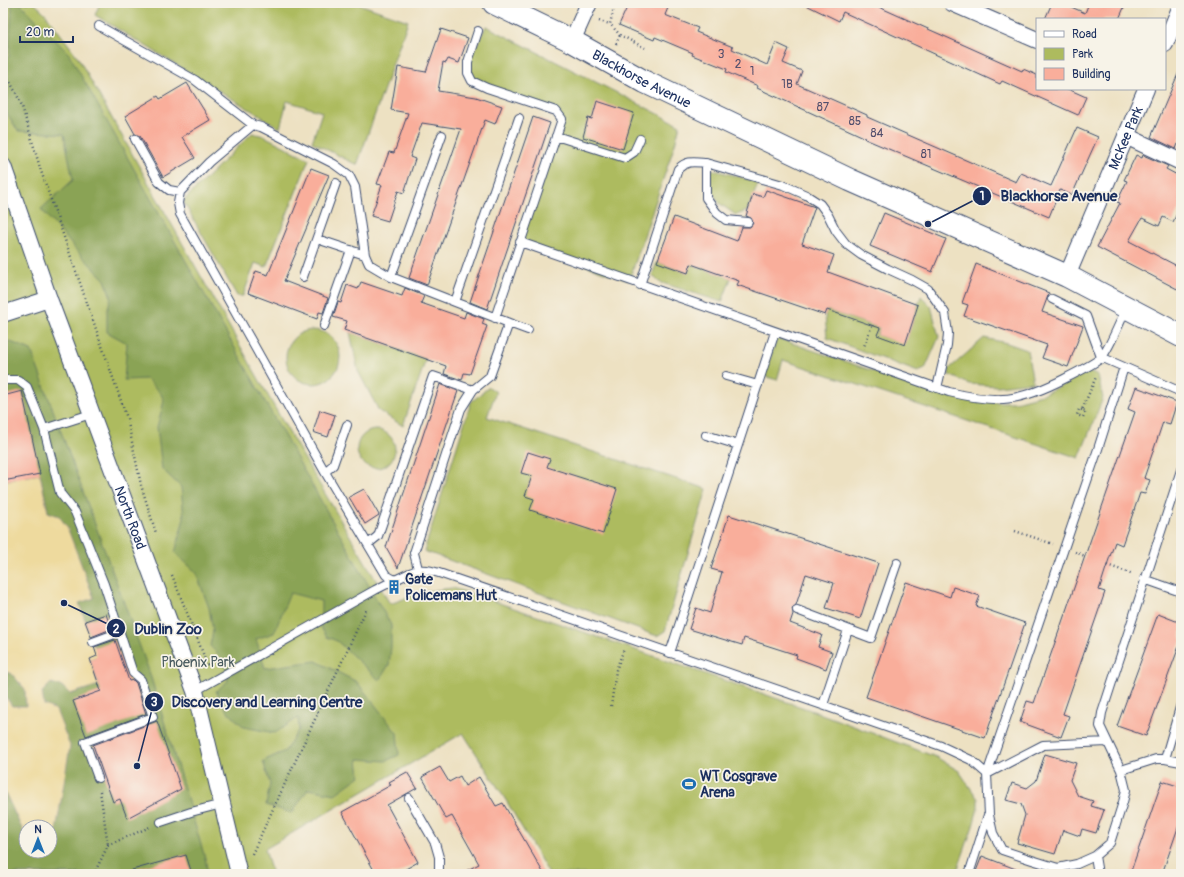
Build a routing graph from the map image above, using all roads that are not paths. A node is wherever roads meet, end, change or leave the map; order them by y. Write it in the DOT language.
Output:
graph roads {
  1 [pos="494,3"];
  2 [pos="589,3"];
  3 [pos="952,3"];
  4 [pos="1181,6"];
  5 [pos="99,26"];
  6 [pos="478,30"];
  7 [pos="1036,40"];
  8 [pos="572,41"];
  9 [pos="1166,42"];
  10 [pos="1146,90"];
  11 [pos="519,118"];
  12 [pos="253,125"];
  13 [pos="442,135"];
  14 [pos="556,136"];
  15 [pos="1126,136"];
  16 [pos="135,139"];
  17 [pos="640,139"];
  18 [pos="1181,162"];
  19 [pos="706,163"];
  20 [pos="3,166"];
  21 [pos="336,183"];
  22 [pos="180,192"];
  23 [pos="748,222"];
  24 [pos="316,239"];
  25 [pos="520,242"];
  26 [pos="351,250"];
  27 [pos="365,255"];
  28 [pos="1067,276"];
  29 [pos="391,277"];
  30 [pos="303,278"];
  31 [pos="640,285"];
  32 [pos="49,299"];
  33 [pos="1052,299"];
  34 [pos="455,302"];
  35 [pos="1127,308"];
  36 [pos="3,314"];
  37 [pos="494,318"];
  38 [pos="509,323"];
  39 [pos="324,326"];
  40 [pos="528,330"];
  41 [pos="775,332"];
  42 [pos="1181,336"];
  43 [pos="1101,357"];
  44 [pos="1124,367"];
  45 [pos="726,376"];
  46 [pos="3,380"];
  47 [pos="758,385"];
  48 [pos="937,388"];
  49 [pos="473,390"];
  50 [pos="1181,392"];
  51 [pos="91,414"];
  52 [pos="347,425"];
  53 [pos="44,429"];
  54 [pos="706,435"];
  55 [pos="738,445"];
  56 [pos="1181,470"];
  57 [pos="325,472"];
  58 [pos="368,544"];
  59 [pos="897,563"];
  60 [pos="418,569"];
  61 [pos="1144,579"];
  62 [pos="395,580"];
  63 [pos="1181,592"];
  64 [pos="797,610"];
  65 [pos="848,630"];
  66 [pos="120,632"];
  67 [pos="93,642"];
  68 [pos="670,653"];
  69 [pos="195,691"];
  70 [pos="1181,704"];
  71 [pos="823,705"];
  72 [pos="1107,742"];
  73 [pos="1165,759"];
  74 [pos="1181,762"];
  75 [pos="1121,770"];
  76 [pos="988,774"];
  77 [pos="98,778"];
  78 [pos="409,798"];
  79 [pos="222,804"];
  80 [pos="988,815"];
  81 [pos="161,822"];
  82 [pos="1095,856"];
  83 [pos="239,874"];
  84 [pos="439,874"];
  85 [pos="969,874"];
  86 [pos="1098,874"];
  1 -- 8 [label="main road, Blackhorse Avenue"];
  2 -- 8 [label="street"];
  3 -- 7 [label="street"];
  4 -- 9 [label="street"];
  5 -- 12 [label="lane"];
  6 -- 14 [label="lane"];
  8 -- 28 [label="main road, Blackhorse Avenue"];
  10 -- 15 [label="street, McKee Park"];
  11 -- 34 [label="lane"];
  12 -- 22 [label="lane"];
  12 -- 27 [label="lane"];
  13 -- 29 [label="lane"];
  14 -- 17 [label="lane"];
  14 -- 25 [label="lane"];
  15 -- 18 [label="street"];
  15 -- 28 [label="street, McKee Park"];
  16 -- 22 [label="lane"];
  19 -- 23 [label="lane"];
  19 -- 31 [label="lane"];
  19 -- 48 [label="lane"];
  20 -- 32 [label="street, North Road"];
  21 -- 24 [label="lane"];
  22 -- 57 [label="lane"];
  24 -- 26 [label="lane"];
  24 -- 30 [label="lane"];
  25 -- 31 [label="lane"];
  25 -- 37 [label="lane"];
  26 -- 27 [label="lane"];
  26 -- 39 [label="lane"];
  27 -- 29 [label="lane"];
  28 -- 35 [label="main road, Blackhorse Avenue"];
  29 -- 34 [label="lane"];
  31 -- 41 [label="lane"];
  32 -- 36 [label="street"];
  32 -- 51 [label="street, North Road"];
  33 -- 43 [label="lane"];
  34 -- 37 [label="lane"];
  35 -- 42 [label="main road, Blackhorse Avenue"];
  35 -- 43 [label="lane"];
  37 -- 38 [label="lane"];
  38 -- 40 [label="lane"];
  38 -- 49 [label="lane"];
  41 -- 47 [label="lane"];
  41 -- 48 [label="lane"];
  43 -- 44 [label="lane"];
  43 -- 48 [label="lane"];
  44 -- 50 [label="lane"];
  44 -- 76 [label="lane"];
  45 -- 47 [label="lane"];
  46 -- 53 [label="lane"];
  47 -- 55 [label="lane"];
  49 -- 58 [label="lane"];
  49 -- 60 [label="lane"];
  51 -- 53 [label="lane"];
  51 -- 69 [label="street, North Road"];
  52 -- 57 [label="lane"];
  53 -- 66 [label="lane"];
  54 -- 55 [label="lane"];
  55 -- 68 [label="lane"];
  56 -- 61 [label="lane"];
  57 -- 58 [label="lane"];
  58 -- 62 [label="lane"];
  59 -- 65 [label="lane"];
  60 -- 62 [label="lane"];
  60 -- 68 [label="lane"];
  61 -- 63 [label="lane"];
  61 -- 72 [label="lane"];
  62 -- 69 [label="lane"];
  64 -- 65 [label="lane"];
  65 -- 71 [label="lane"];
  66 -- 67 [label="lane"];
  66 -- 77 [label="lane"];
  68 -- 71 [label="lane"];
  69 -- 79 [label="street, North Road"];
  70 -- 73 [label="lane"];
  71 -- 76 [label="lane"];
  72 -- 75 [label="lane"];
  72 -- 76 [label="lane"];
  73 -- 74 [label="lane"];
  73 -- 75 [label="lane"];
  75 -- 82 [label="lane"];
  76 -- 80 [label="lane"];
  78 -- 84 [label="lane"];
  79 -- 81 [label="lane"];
  79 -- 83 [label="street, North Road"];
  80 -- 82 [label="lane"];
  80 -- 85 [label="lane"];
  82 -- 86 [label="lane"];
}
